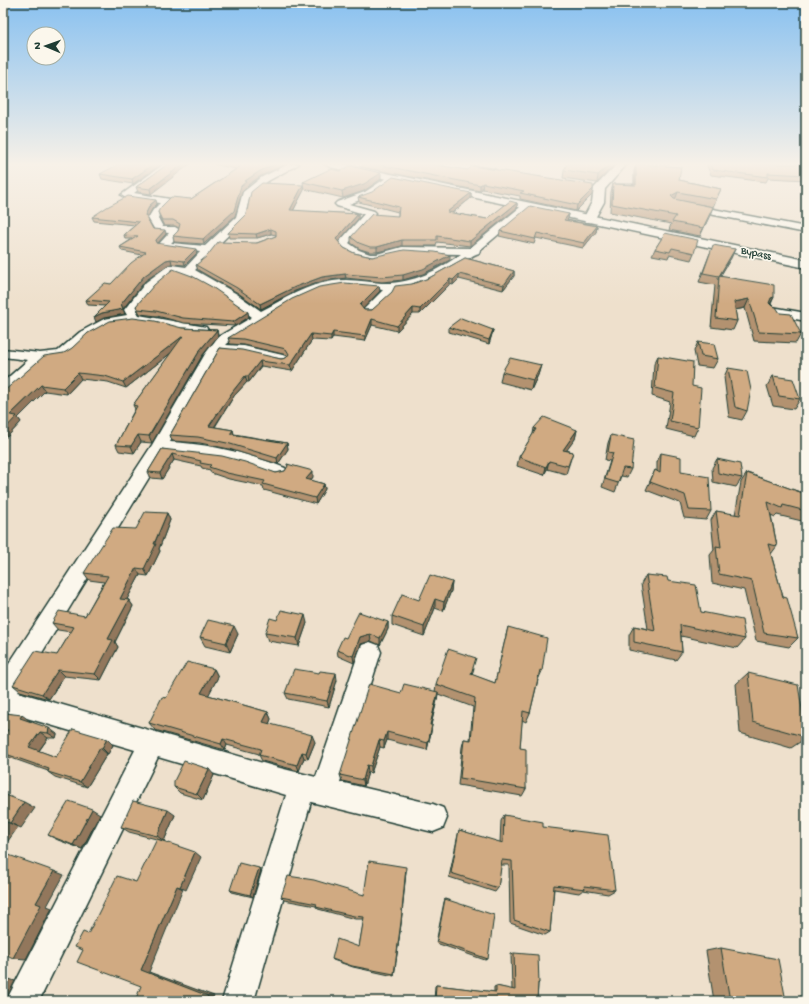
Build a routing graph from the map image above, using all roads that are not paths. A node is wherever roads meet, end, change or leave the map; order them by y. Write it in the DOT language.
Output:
graph roads {
  1 [pos="157,211"];
  2 [pos="242,211"];
  3 [pos="361,211"];
  4 [pos="521,211"];
  5 [pos="550,211"];
  6 [pos="593,211"];
  7 [pos="710,211"];
  8 [pos="589,219"];
  9 [pos="806,230"];
  10 [pos="233,243"];
  11 [pos="213,244"];
  12 [pos="475,251"];
  13 [pos="806,264"];
  14 [pos="188,271"];
  15 [pos="390,287"];
  16 [pos="368,311"];
  17 [pos="772,312"];
  18 [pos="260,317"];
  19 [pos="806,317"];
  20 [pos="135,318"];
  21 [pos="238,332"];
  22 [pos="216,348"];
  23 [pos="3,353"];
  24 [pos="40,357"];
  25 [pos="282,359"];
  26 [pos="3,390"];
  27 [pos="159,447"];
  28 [pos="279,472"];
  29 [pos="370,652"];
  30 [pos="3,694"];
  31 [pos="3,699"];
  32 [pos="152,743"];
  33 [pos="313,789"];
  34 [pos="433,818"];
  35 [pos="22,1001"];
  36 [pos="238,1001"];
  1 -- 11 [label="street"];
  2 -- 11 [label="street"];
  3 -- 12 [label="street"];
  4 -- 12 [label="street"];
  5 -- 8 [label="main road, Bypass"];
  6 -- 8 [label="main road"];
  7 -- 9 [label="street"];
  8 -- 13 [label="main road, Bypass"];
  10 -- 11 [label="street"];
  11 -- 14 [label="street"];
  12 -- 15 [label="street"];
  14 -- 18 [label="street"];
  14 -- 20 [label="street"];
  15 -- 16 [label="street"];
  15 -- 18 [label="street"];
  17 -- 19 [label="street"];
  18 -- 21 [label="street"];
  20 -- 21 [label="street"];
  20 -- 24 [label="street"];
  21 -- 22 [label="street"];
  22 -- 25 [label="street"];
  22 -- 27 [label="street"];
  23 -- 24 [label="street"];
  24 -- 26 [label="street"];
  27 -- 28 [label="street"];
  27 -- 30 [label="street"];
  29 -- 33 [label="street"];
  31 -- 32 [label="street"];
  32 -- 33 [label="street"];
  32 -- 35 [label="street"];
  33 -- 34 [label="street"];
  33 -- 36 [label="street"];
}
